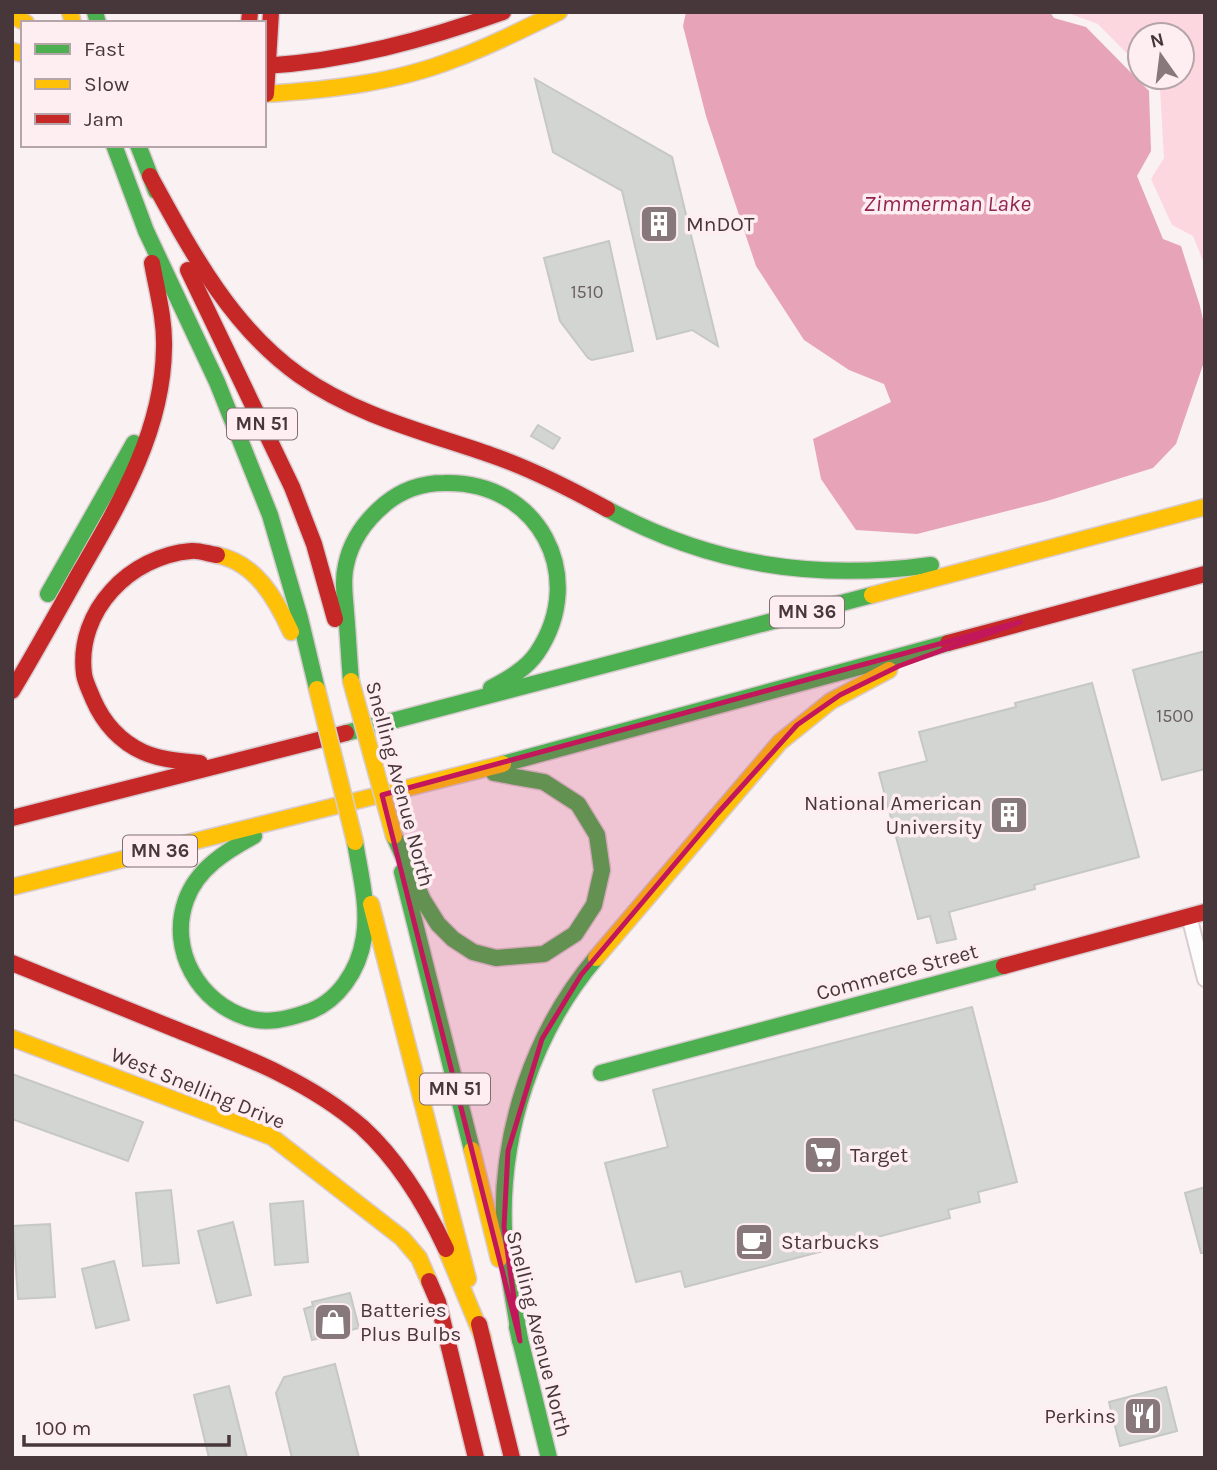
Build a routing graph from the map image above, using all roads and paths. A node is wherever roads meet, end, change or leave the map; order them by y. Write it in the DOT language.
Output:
graph roads {
  1 [pos="271,12"];
  2 [pos="503,12"];
  3 [pos="559,12"];
  4 [pos="266,66"];
  5 [pos="266,94"];
  6 [pos="115,147"];
  7 [pos="139,147"];
  8 [pos="150,176"];
  9 [pos="146,231"];
  10 [pos="159,400"];
  11 [pos="1205,507"];
  12 [pos="1171,515"];
  13 [pos="1205,574"];
  14 [pos="39,611"];
  15 [pos="1020,622"];
  16 [pos="351,681"];
  17 [pos="317,689"];
  18 [pos="12,691"];
  19 [pos="443,709"];
  20 [pos="218,764"];
  21 [pos="469,773"];
  22 [pos="308,814"];
  23 [pos="12,818"];
  24 [pos="394,836"];
  25 [pos="355,842"];
  26 [pos="12,887"];
  27 [pos="1197,914"];
  28 [pos="12,963"];
  29 [pos="1205,979"];
  30 [pos="12,1038"];
  31 [pos="601,1073"];
  32 [pos="483,1338"];
  33 [pos="520,1341"];
  34 [pos="476,1458"];
  35 [pos="512,1458"];
  36 [pos="549,1458"];
  1 -- 4 [label="main road"];
  2 -- 4 [label="main road"];
  3 -- 5 [label="main road"];
  6 -- 9 [label="main road, MN 51"];
  7 -- 8 [label="main road, Snelling Avenue North / MN 51"];
  8 -- 12 [label="main road"];
  8 -- 16 [label="main road, Snelling Avenue North / MN 51"];
  9 -- 10 [label="main road"];
  9 -- 17 [label="main road, MN 51"];
  10 -- 14 [label="main road"];
  10 -- 18 [label="main road"];
  11 -- 12 [label="main road, MN 36"];
  12 -- 19 [label="main road, MN 36"];
  13 -- 15 [label="main road, MN 36"];
  15 -- 21 [label="main road, MN 36"];
  15 -- 33 [label="main road"];
  16 -- 19 [label="main road"];
  16 -- 24 [label="main road, Snelling Avenue North / MN 51, bridge"];
  17 -- 20 [label="main road"];
  17 -- 25 [label="main road, MN 51, bridge"];
  19 -- 20 [label="main road, MN 36"];
  20 -- 23 [label="main road, MN 36"];
  21 -- 22 [label="main road, MN 36"];
  21 -- 24 [label="main road"];
  22 -- 25 [label="main road"];
  22 -- 26 [label="main road, MN 36"];
  24 -- 33 [label="main road, Snelling Avenue North / MN 51"];
  25 -- 32 [label="main road, MN 51"];
  27 -- 29 [label="street"];
  27 -- 31 [label="main road, Commerce Street"];
  28 -- 32 [label="main road"];
  30 -- 34 [label="main road, West Snelling Drive"];
  32 -- 35 [label="main road, MN 51"];
  33 -- 36 [label="main road, Snelling Avenue North / MN 51"];
}
